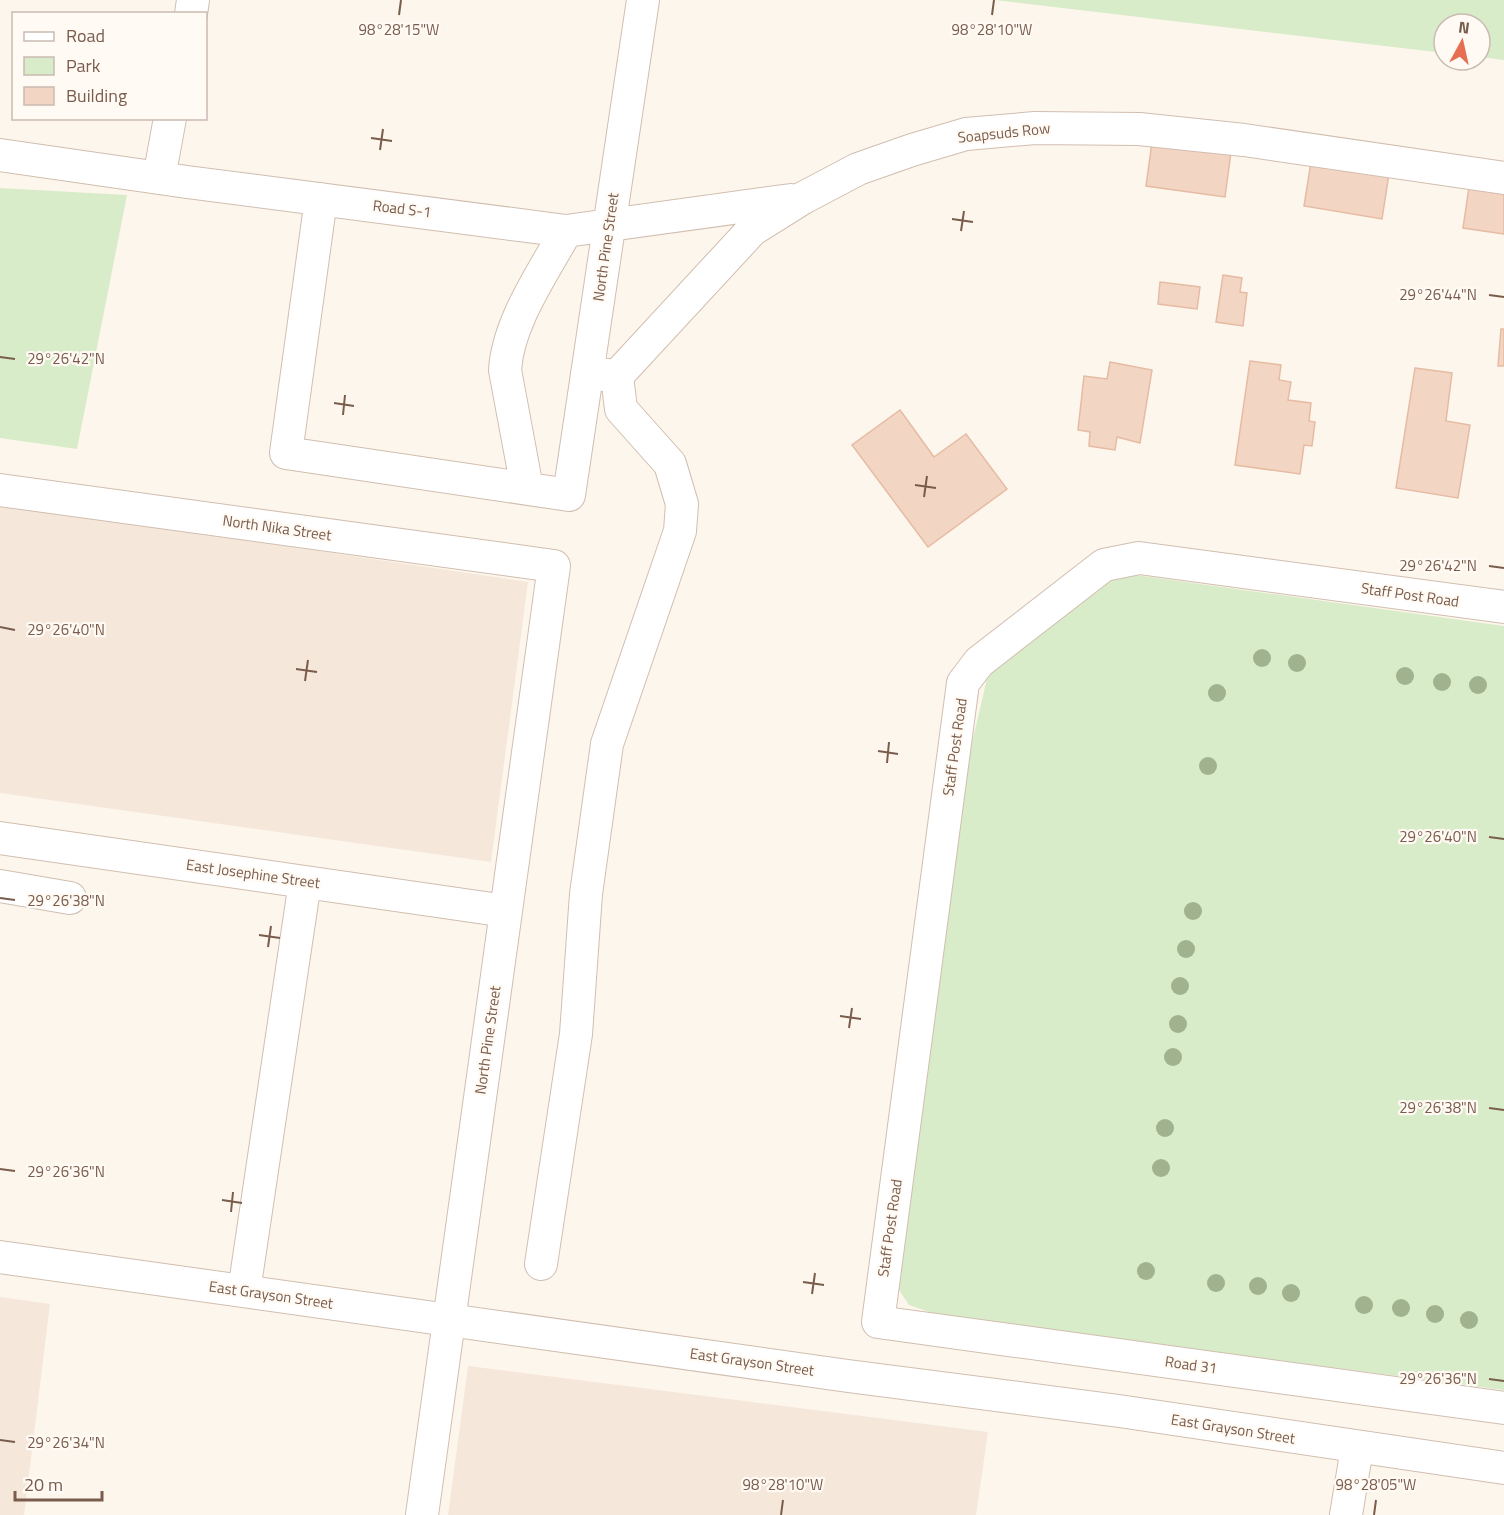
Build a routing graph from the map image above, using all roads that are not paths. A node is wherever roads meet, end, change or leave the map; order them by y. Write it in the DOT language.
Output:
graph roads {
  1 [pos="643,0"];
  2 [pos="170,120"];
  3 [pos="0,155"];
  4 [pos="159,178"];
  5 [pos="1504,178"];
  6 [pos="804,198"];
  7 [pos="321,199"];
  8 [pos="609,225"];
  9 [pos="566,231"];
  10 [pos="602,375"];
  11 [pos="527,488"];
  12 [pos="0,490"];
  13 [pos="554,566"];
  14 [pos="1504,608"];
  15 [pos="0,838"];
  16 [pos="41,844"];
  17 [pos="305,882"];
  18 [pos="0,886"];
  19 [pos="34,891"];
  20 [pos="70,897"];
  21 [pos="506,911"];
  22 [pos="0,1257"];
  23 [pos="541,1264"];
  24 [pos="243,1291"];
  25 [pos="449,1319"];
  26 [pos="878,1322"];
  27 [pos="1504,1408"];
  28 [pos="1357,1448"];
  29 [pos="1504,1468"];
  30 [pos="422,1515"];
  31 [pos="1346,1515"];
  1 -- 8 [label="street, North Pine Street"];
  2 -- 4 [label="street"];
  3 -- 4 [label="street, Road S-1"];
  4 -- 7 [label="street, Road S-1"];
  5 -- 6 [label="street, Soapsuds Row"];
  6 -- 8 [label="street, Road S-1"];
  6 -- 10 [label="street, Soapsuds Row"];
  7 -- 9 [label="street, Road S-1"];
  7 -- 11 [label="street"];
  8 -- 9 [label="street, Road S-1"];
  8 -- 10 [label="street, North Pine Street"];
  9 -- 11 [label="street"];
  10 -- 11 [label="street, North Pine Street"];
  10 -- 23 [label="street"];
  12 -- 13 [label="street, North Nika Street"];
  13 -- 21 [label="street, North Pine Street"];
  14 -- 26 [label="street, Staff Post Road"];
  15 -- 16 [label="street, East Josephine Street"];
  16 -- 17 [label="street, East Josephine Street"];
  16 -- 19 [label="street"];
  17 -- 21 [label="street, East Josephine Street"];
  17 -- 24 [label="street"];
  18 -- 19 [label="street"];
  19 -- 20 [label="street"];
  21 -- 25 [label="street, North Pine Street"];
  22 -- 24 [label="street, East Grayson Street"];
  24 -- 25 [label="street, East Grayson Street"];
  25 -- 28 [label="street, East Grayson Street"];
  25 -- 30 [label="street, North Pine Street"];
  26 -- 27 [label="street, Road 31"];
  28 -- 29 [label="street, East Grayson Street"];
  28 -- 31 [label="street"];
}
